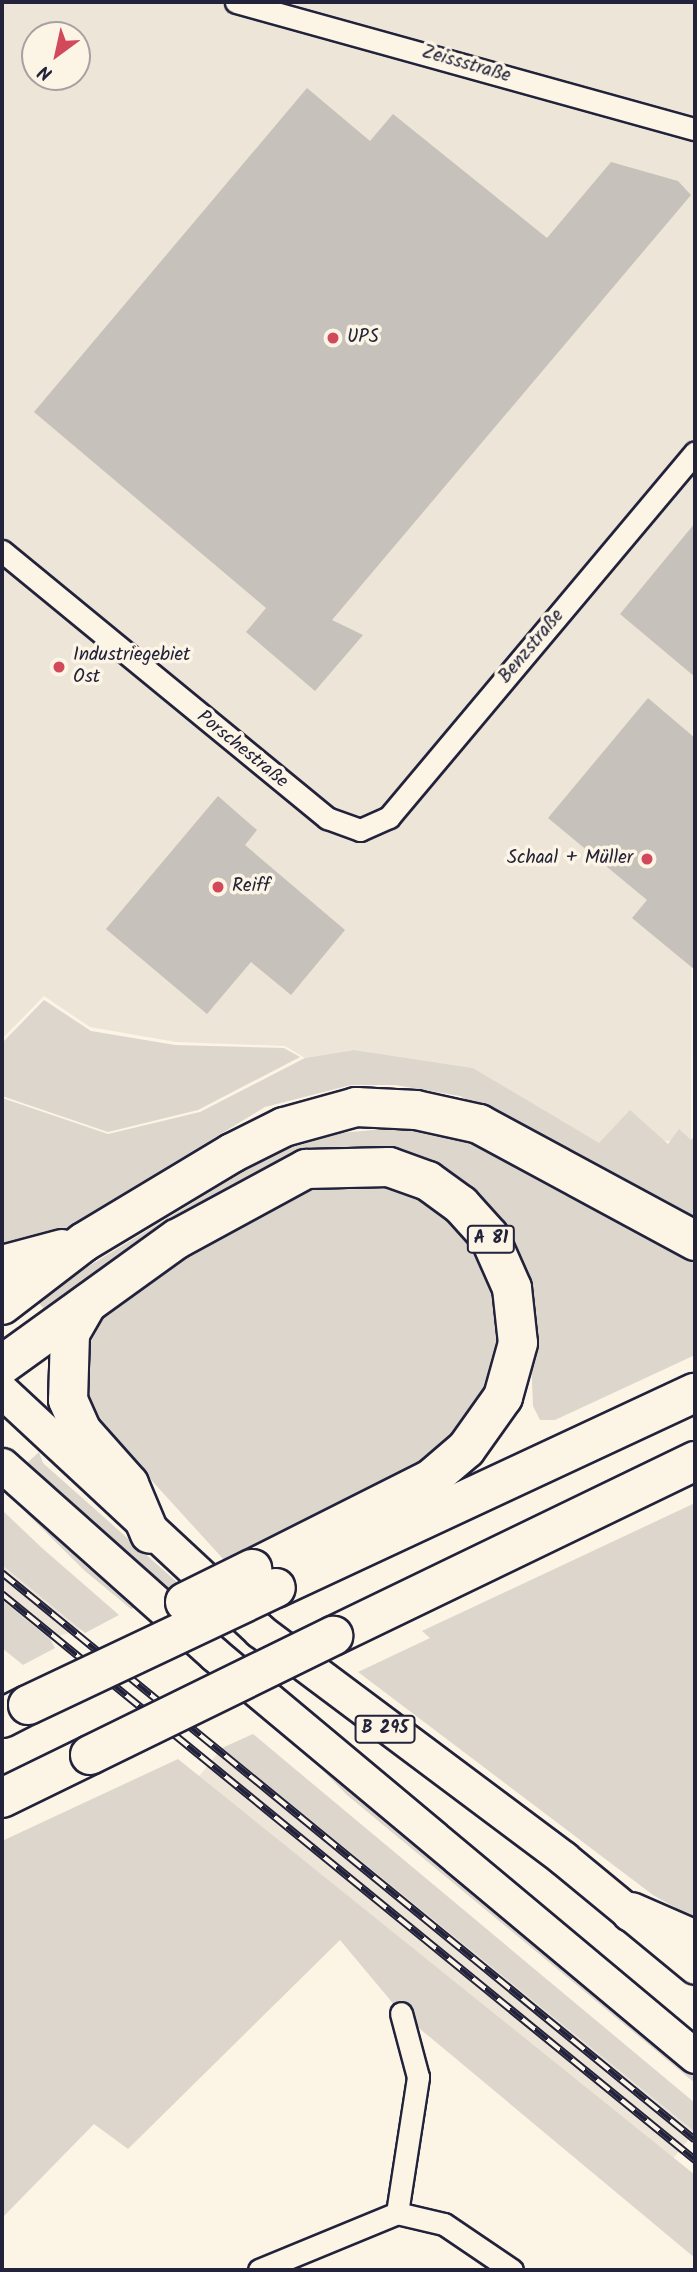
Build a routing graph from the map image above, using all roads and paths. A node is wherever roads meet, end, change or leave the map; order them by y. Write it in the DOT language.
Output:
graph roads {
  1 [pos="236,2"];
  2 [pos="695,129"];
  3 [pos="695,452"];
  4 [pos="2,551"];
  5 [pos="360,830"];
  6 [pos="695,1241"];
  7 [pos="84,1242"];
  8 [pos="2,1265"];
  9 [pos="93,1295"];
  10 [pos="2,1304"];
  11 [pos="2,1365"];
  12 [pos="2,1391"];
  13 [pos="695,1393"];
  14 [pos="695,1461"];
  15 [pos="2,1465"];
  16 [pos="695,1476"];
  17 [pos="642,1485"];
  18 [pos="150,1534"];
  19 [pos="264,1578"];
  20 [pos="10,1701"];
  21 [pos="2,1798"];
  22 [pos="631,1912"];
  23 [pos="695,1940"];
  24 [pos="695,1967"];
  25 [pos="401,2013"];
  26 [pos="695,2056"];
  27 [pos="397,2213"];
  28 [pos="259,2270"];
  29 [pos="512,2270"];
  1 -- 2 [label="street, Zeissstraße"];
  3 -- 5 [label="street, Benzstraße"];
  4 -- 5 [label="street, Porschestraße"];
  6 -- 7 [label="highway"];
  7 -- 8 [label="highway"];
  7 -- 10 [label="highway"];
  9 -- 11 [label="highway, A 81"];
  9 -- 18 [label="highway, A 81"];
  9 -- 19 [label="highway, A 81"];
  12 -- 18 [label="main road, B 295"];
  13 -- 19 [label="highway, A 81"];
  14 -- 17 [label="highway"];
  15 -- 26 [label="main road, B 295"];
  16 -- 17 [label="highway"];
  17 -- 21 [label="highway, bridge"];
  18 -- 22 [label="main road, B 295"];
  19 -- 20 [label="highway, A 81, bridge"];
  22 -- 23 [label="highway"];
  22 -- 24 [label="main road, B 295"];
  25 -- 27 [label="street"];
  27 -- 28 [label="street"];
  27 -- 29 [label="street"];
}
